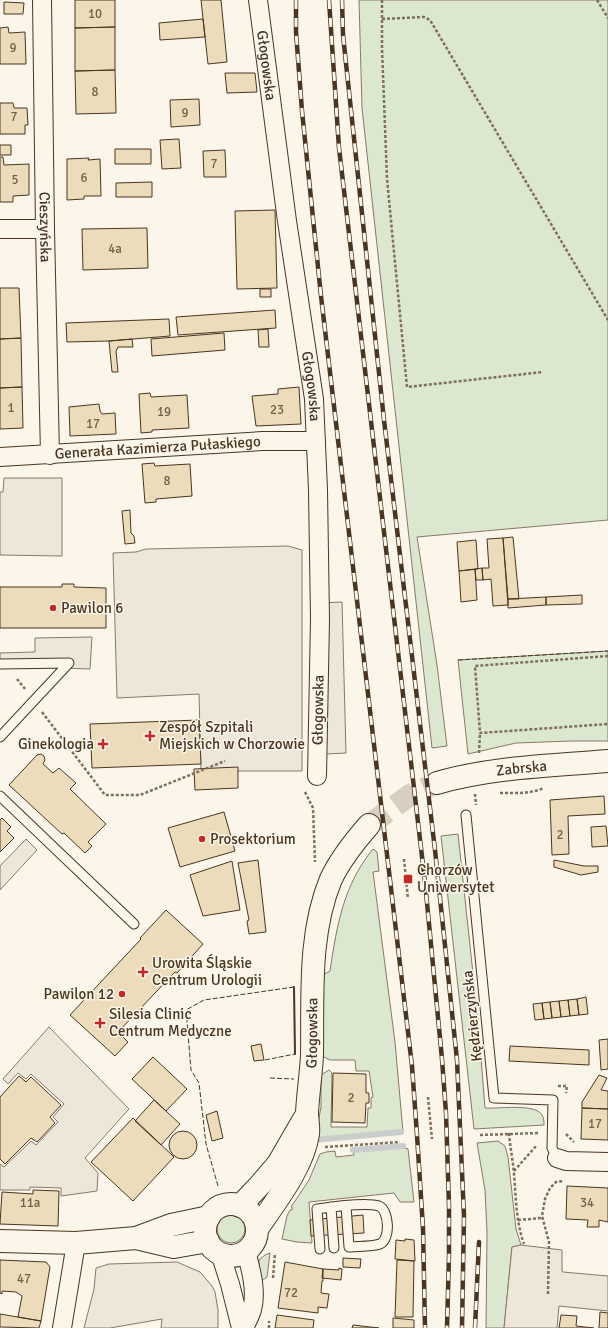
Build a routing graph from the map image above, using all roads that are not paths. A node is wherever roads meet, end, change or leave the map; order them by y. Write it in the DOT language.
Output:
graph roads {
  1 [pos="42,0"];
  2 [pos="258,0"];
  3 [pos="0,228"];
  4 [pos="44,229"];
  5 [pos="316,441"];
  6 [pos="50,455"];
  7 [pos="0,458"];
  8 [pos="3,664"];
  9 [pos="0,736"];
  10 [pos="608,762"];
  11 [pos="317,776"];
  12 [pos="437,783"];
  13 [pos="0,796"];
  14 [pos="466,815"];
  15 [pos="369,825"];
  16 [pos="134,924"];
  17 [pos="307,1112"];
  18 [pos="557,1158"];
  19 [pos="608,1162"];
  20 [pos="240,1206"];
  21 [pos="346,1206"];
  22 [pos="331,1207"];
  23 [pos="209,1217"];
  24 [pos="257,1229"];
  25 [pos="136,1238"];
  26 [pos="0,1241"];
  27 [pos="76,1243"];
  28 [pos="214,1247"];
  29 [pos="334,1248"];
  30 [pos="320,1249"];
  31 [pos="246,1251"];
  32 [pos="62,1328"];
  33 [pos="241,1328"];
  34 [pos="244,1328"];
  1 -- 4 [label="street, Cieszyńska"];
  2 -- 5 [label="street, Głogowska"];
  3 -- 4 [label="street"];
  4 -- 6 [label="street, Cieszyńska"];
  5 -- 6 [label="street, Generała Kazimierza Pułaskiego"];
  5 -- 11 [label="street, Głogowska"];
  6 -- 7 [label="street, Generała Kazimierza Pułaskiego"];
  8 -- 9 [label="lane"];
  10 -- 12 [label="street, Zabrska"];
  13 -- 16 [label="lane"];
  14 -- 18 [label="lane, Kędzierzyńska"];
  15 -- 17 [label="street, Głogowska"];
  17 -- 20 [label="street, Głogowska"];
  17 -- 24 [label="street, Głogowska"];
  18 -- 19 [label="street"];
  20 -- 23 [label="street"];
  20 -- 24 [label="street"];
  21 -- 21 [label="lane"];
  21 -- 22 [label="lane"];
  22 -- 29 [label="lane"];
  22 -- 30 [label="lane"];
  23 -- 25 [label="street"];
  23 -- 28 [label="street"];
  24 -- 31 [label="street"];
  25 -- 27 [label="street"];
  25 -- 28 [label="street"];
  26 -- 27 [label="street"];
  27 -- 32 [label="street"];
  28 -- 31 [label="street"];
  28 -- 33 [label="street"];
  31 -- 34 [label="street"];
}
